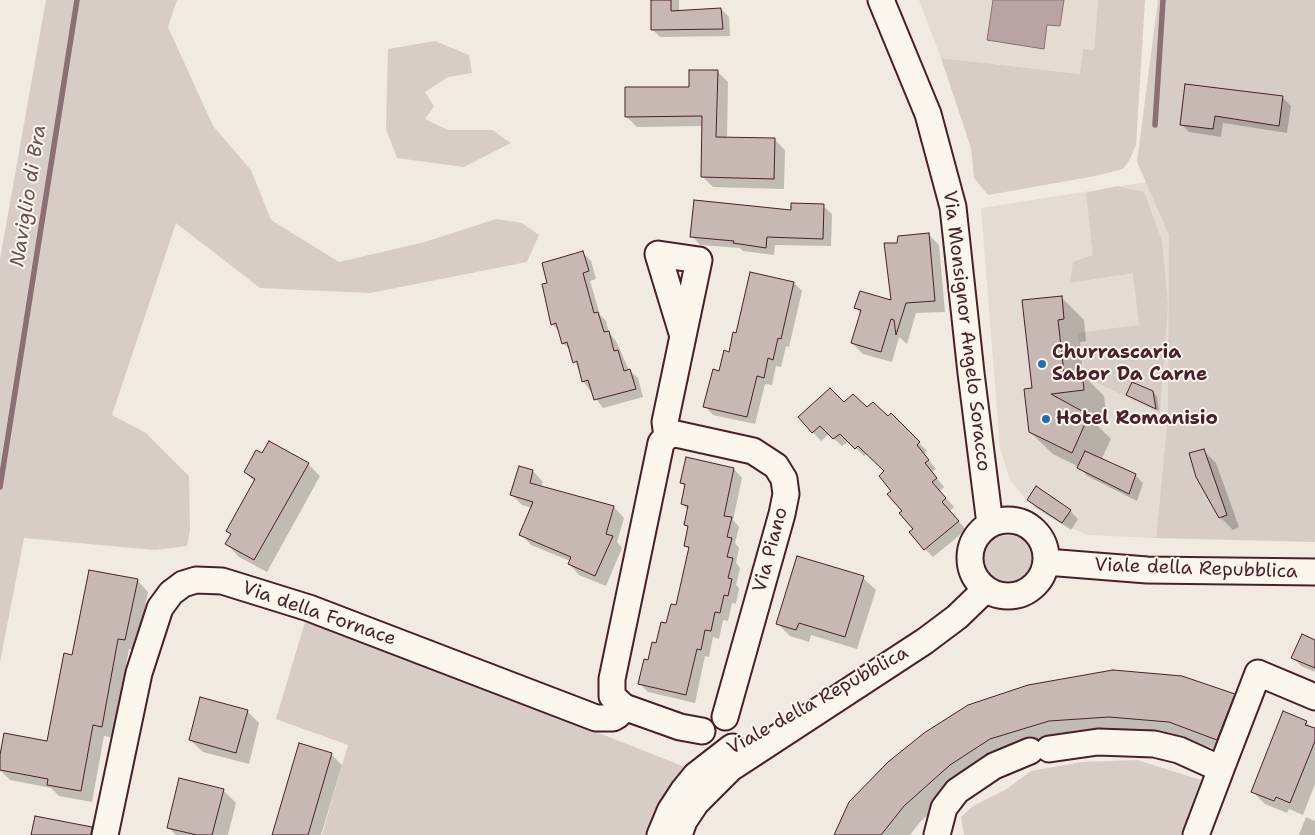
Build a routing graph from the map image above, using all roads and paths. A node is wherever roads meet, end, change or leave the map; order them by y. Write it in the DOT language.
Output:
graph roads {
  1 [pos="881,0"];
  2 [pos="682,333"];
  3 [pos="667,436"];
  4 [pos="990,524"];
  5 [pos="1046,562"];
  6 [pos="1315,572"];
  7 [pos="984,590"];
  8 [pos="925,641"];
  9 [pos="1304,693"];
  10 [pos="624,707"];
  11 [pos="725,717"];
  12 [pos="702,731"];
  13 [pos="742,740"];
  14 [pos="726,761"];
  15 [pos="1221,769"];
  16 [pos="105,835"];
  17 [pos="660,835"];
  18 [pos="679,835"];
  19 [pos="937,835"];
  20 [pos="1196,835"];
  1 -- 4 [label="street, Via Monsignor Angelo Soracco"];
  2 -- 3 [label="street"];
  3 -- 10 [label="street"];
  3 -- 11 [label="street, Via Piano"];
  4 -- 5 [label="street"];
  4 -- 7 [label="street"];
  5 -- 6 [label="street, Viale della Repubblica"];
  5 -- 7 [label="street"];
  7 -- 8 [label="street, Viale della Repubblica"];
  8 -- 13 [label="street, Viale della Repubblica"];
  8 -- 14 [label="street, Viale della Repubblica"];
  9 -- 15 [label="street"];
  10 -- 12 [label="street"];
  10 -- 16 [label="street, Via della Fornace"];
  11 -- 12 [label="street"];
  11 -- 13 [label="street"];
  12 -- 14 [label="street"];
  13 -- 14 [label="street"];
  14 -- 17 [label="street, Viale della Repubblica"];
  14 -- 18 [label="street, Viale della Repubblica"];
  15 -- 19 [label="street"];
  15 -- 20 [label="street"];
}
